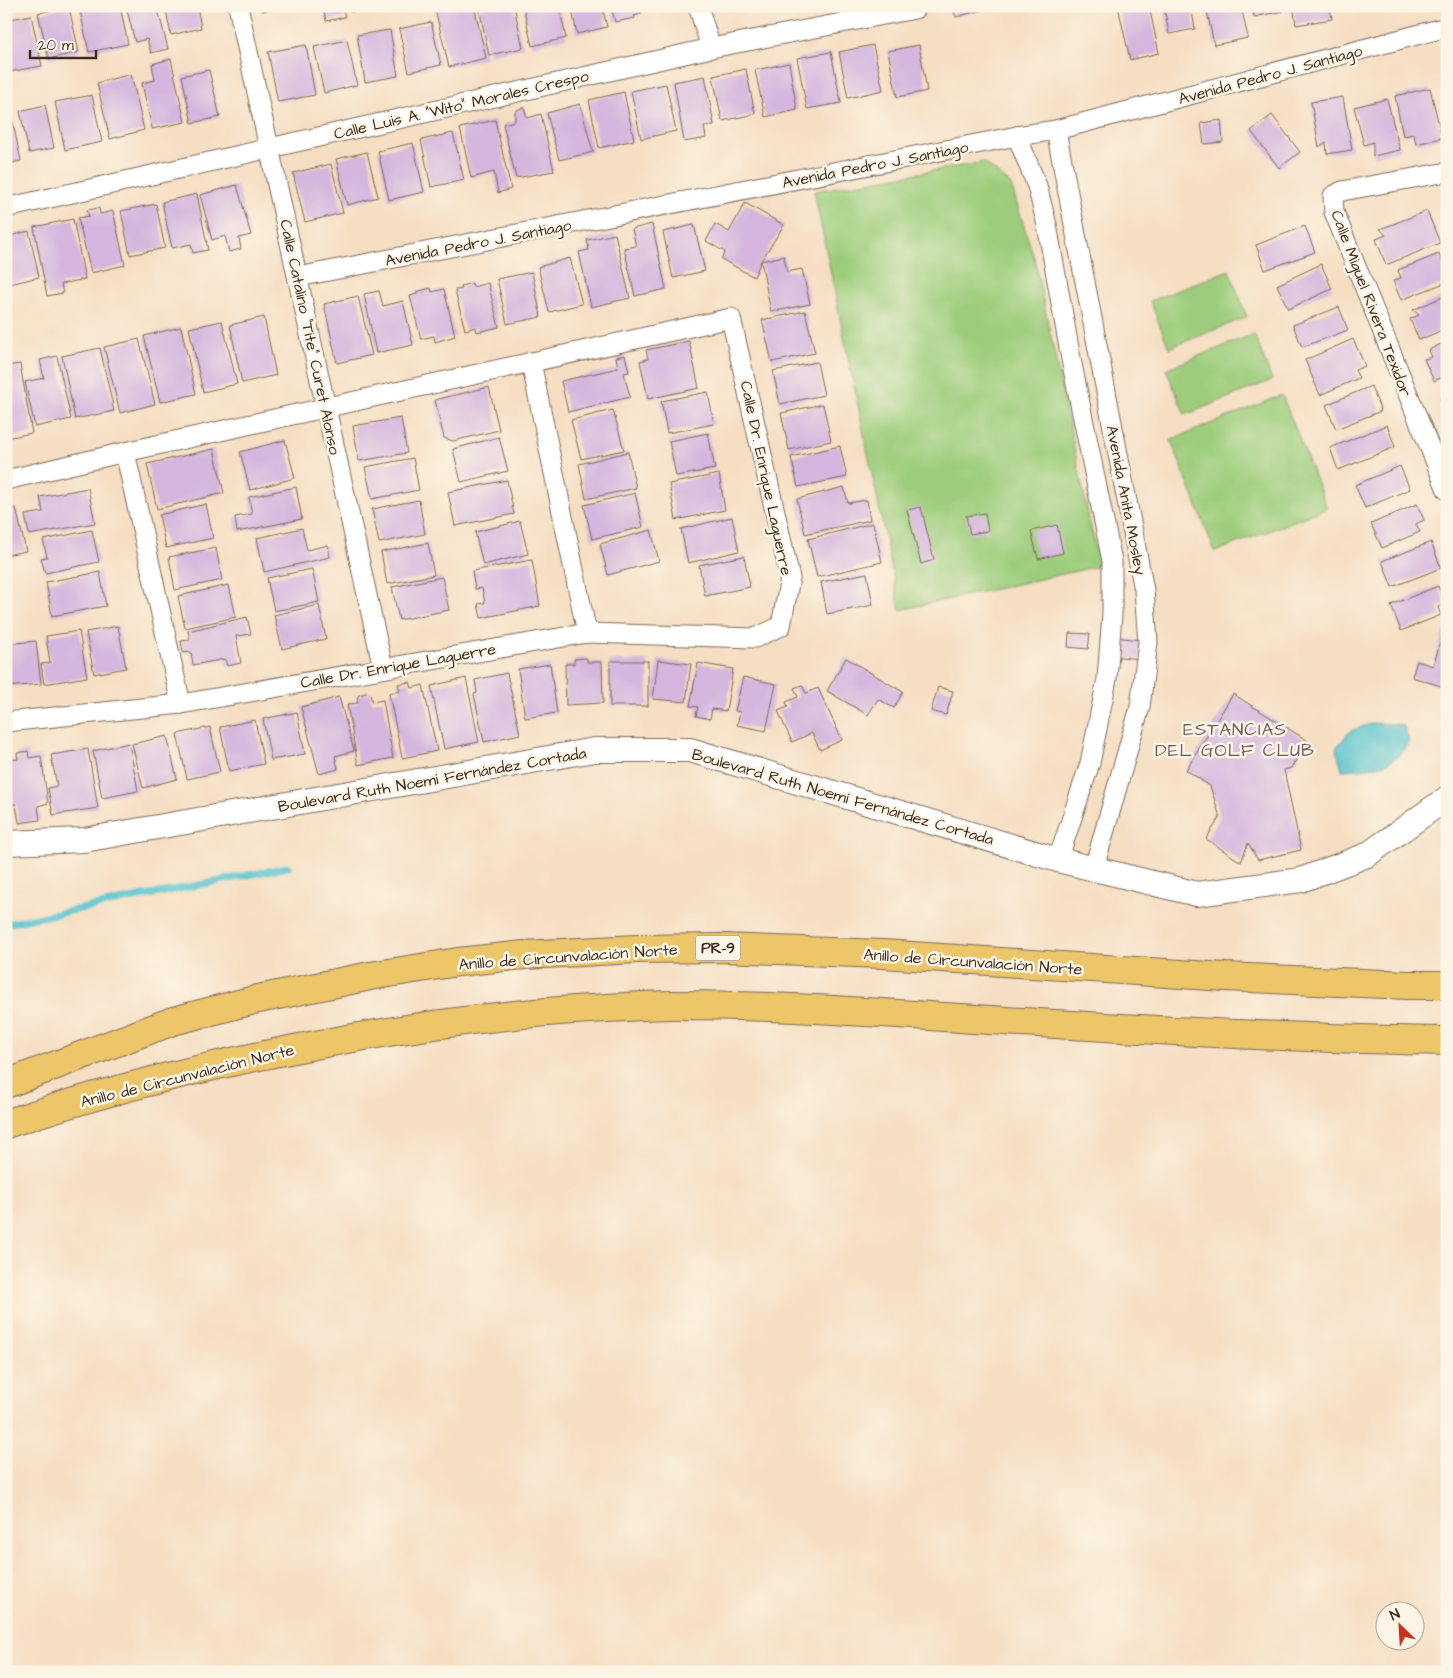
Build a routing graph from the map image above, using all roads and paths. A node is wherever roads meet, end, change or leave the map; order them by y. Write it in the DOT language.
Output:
graph roads {
  1 [pos="238,6"];
  2 [pos="698,6"];
  3 [pos="914,6"];
  4 [pos="1447,27"];
  5 [pos="712,48"];
  6 [pos="1056,130"];
  7 [pos="1018,136"];
  8 [pos="269,147"];
  9 [pos="1447,172"];
  10 [pos="6,208"];
  11 [pos="298,277"];
  12 [pos="531,362"];
  13 [pos="327,408"];
  14 [pos="124,452"];
  15 [pos="6,480"];
  16 [pos="1447,490"];
  17 [pos="587,633"];
  18 [pos="384,668"];
  19 [pos="181,704"];
  20 [pos="6,722"];
  21 [pos="1447,798"];
  22 [pos="6,843"];
  23 [pos="1058,860"];
  24 [pos="1094,868"];
  25 [pos="1447,985"];
  26 [pos="1447,1041"];
  27 [pos="6,1084"];
  28 [pos="6,1124"];
  1 -- 8 [label="street, Calle Catalino \"Tite\" Curet Alonso"];
  2 -- 5 [label="street"];
  3 -- 5 [label="street, Calle Luis A. \"Wito\" Morales Crespo"];
  4 -- 6 [label="street, Avenida Pedro J. Santiago"];
  5 -- 8 [label="street, Calle Luis A. \"Wito\" Morales Crespo"];
  6 -- 7 [label="street, Avenida Pedro J. Santiago"];
  6 -- 24 [label="street, Avenida Anita Mosley"];
  7 -- 11 [label="street, Avenida Pedro J. Santiago"];
  7 -- 23 [label="street, Avenida Anita Mosley"];
  8 -- 10 [label="street, Calle Luis A. \"Wito\" Morales Crespo"];
  8 -- 11 [label="street, Calle Catalino \"Tite\" Curet Alonso"];
  9 -- 16 [label="street, Calle Miguel Rivera Texidor"];
  11 -- 13 [label="street, Calle Catalino \"Tite\" Curet Alonso"];
  12 -- 13 [label="street, Calle Dr. Enrique Laguerre"];
  12 -- 17 [label="street"];
  12 -- 17 [label="street, Calle Dr. Enrique Laguerre"];
  13 -- 14 [label="street, Calle Dr. Enrique Laguerre"];
  13 -- 18 [label="street, Calle Catalino \"Tite\" Curet Alonso"];
  14 -- 15 [label="street, Calle Dr. Enrique Laguerre"];
  14 -- 19 [label="street"];
  17 -- 18 [label="street, Calle Dr. Enrique Laguerre"];
  18 -- 19 [label="street, Calle Dr. Enrique Laguerre"];
  19 -- 20 [label="street, Calle Dr. Enrique Laguerre"];
  21 -- 24 [label="street, Boulevard Ruth Noemí Fernández Cortada"];
  22 -- 23 [label="street, Boulevard Ruth Noemí Fernández Cortada"];
  23 -- 24 [label="street, Boulevard Ruth Noemí Fernández Cortada"];
  25 -- 27 [label="highway, Anillo de Circunvalación Norte / PR-9"];
  26 -- 28 [label="highway, Anillo de Circunvalación Norte"];
}
